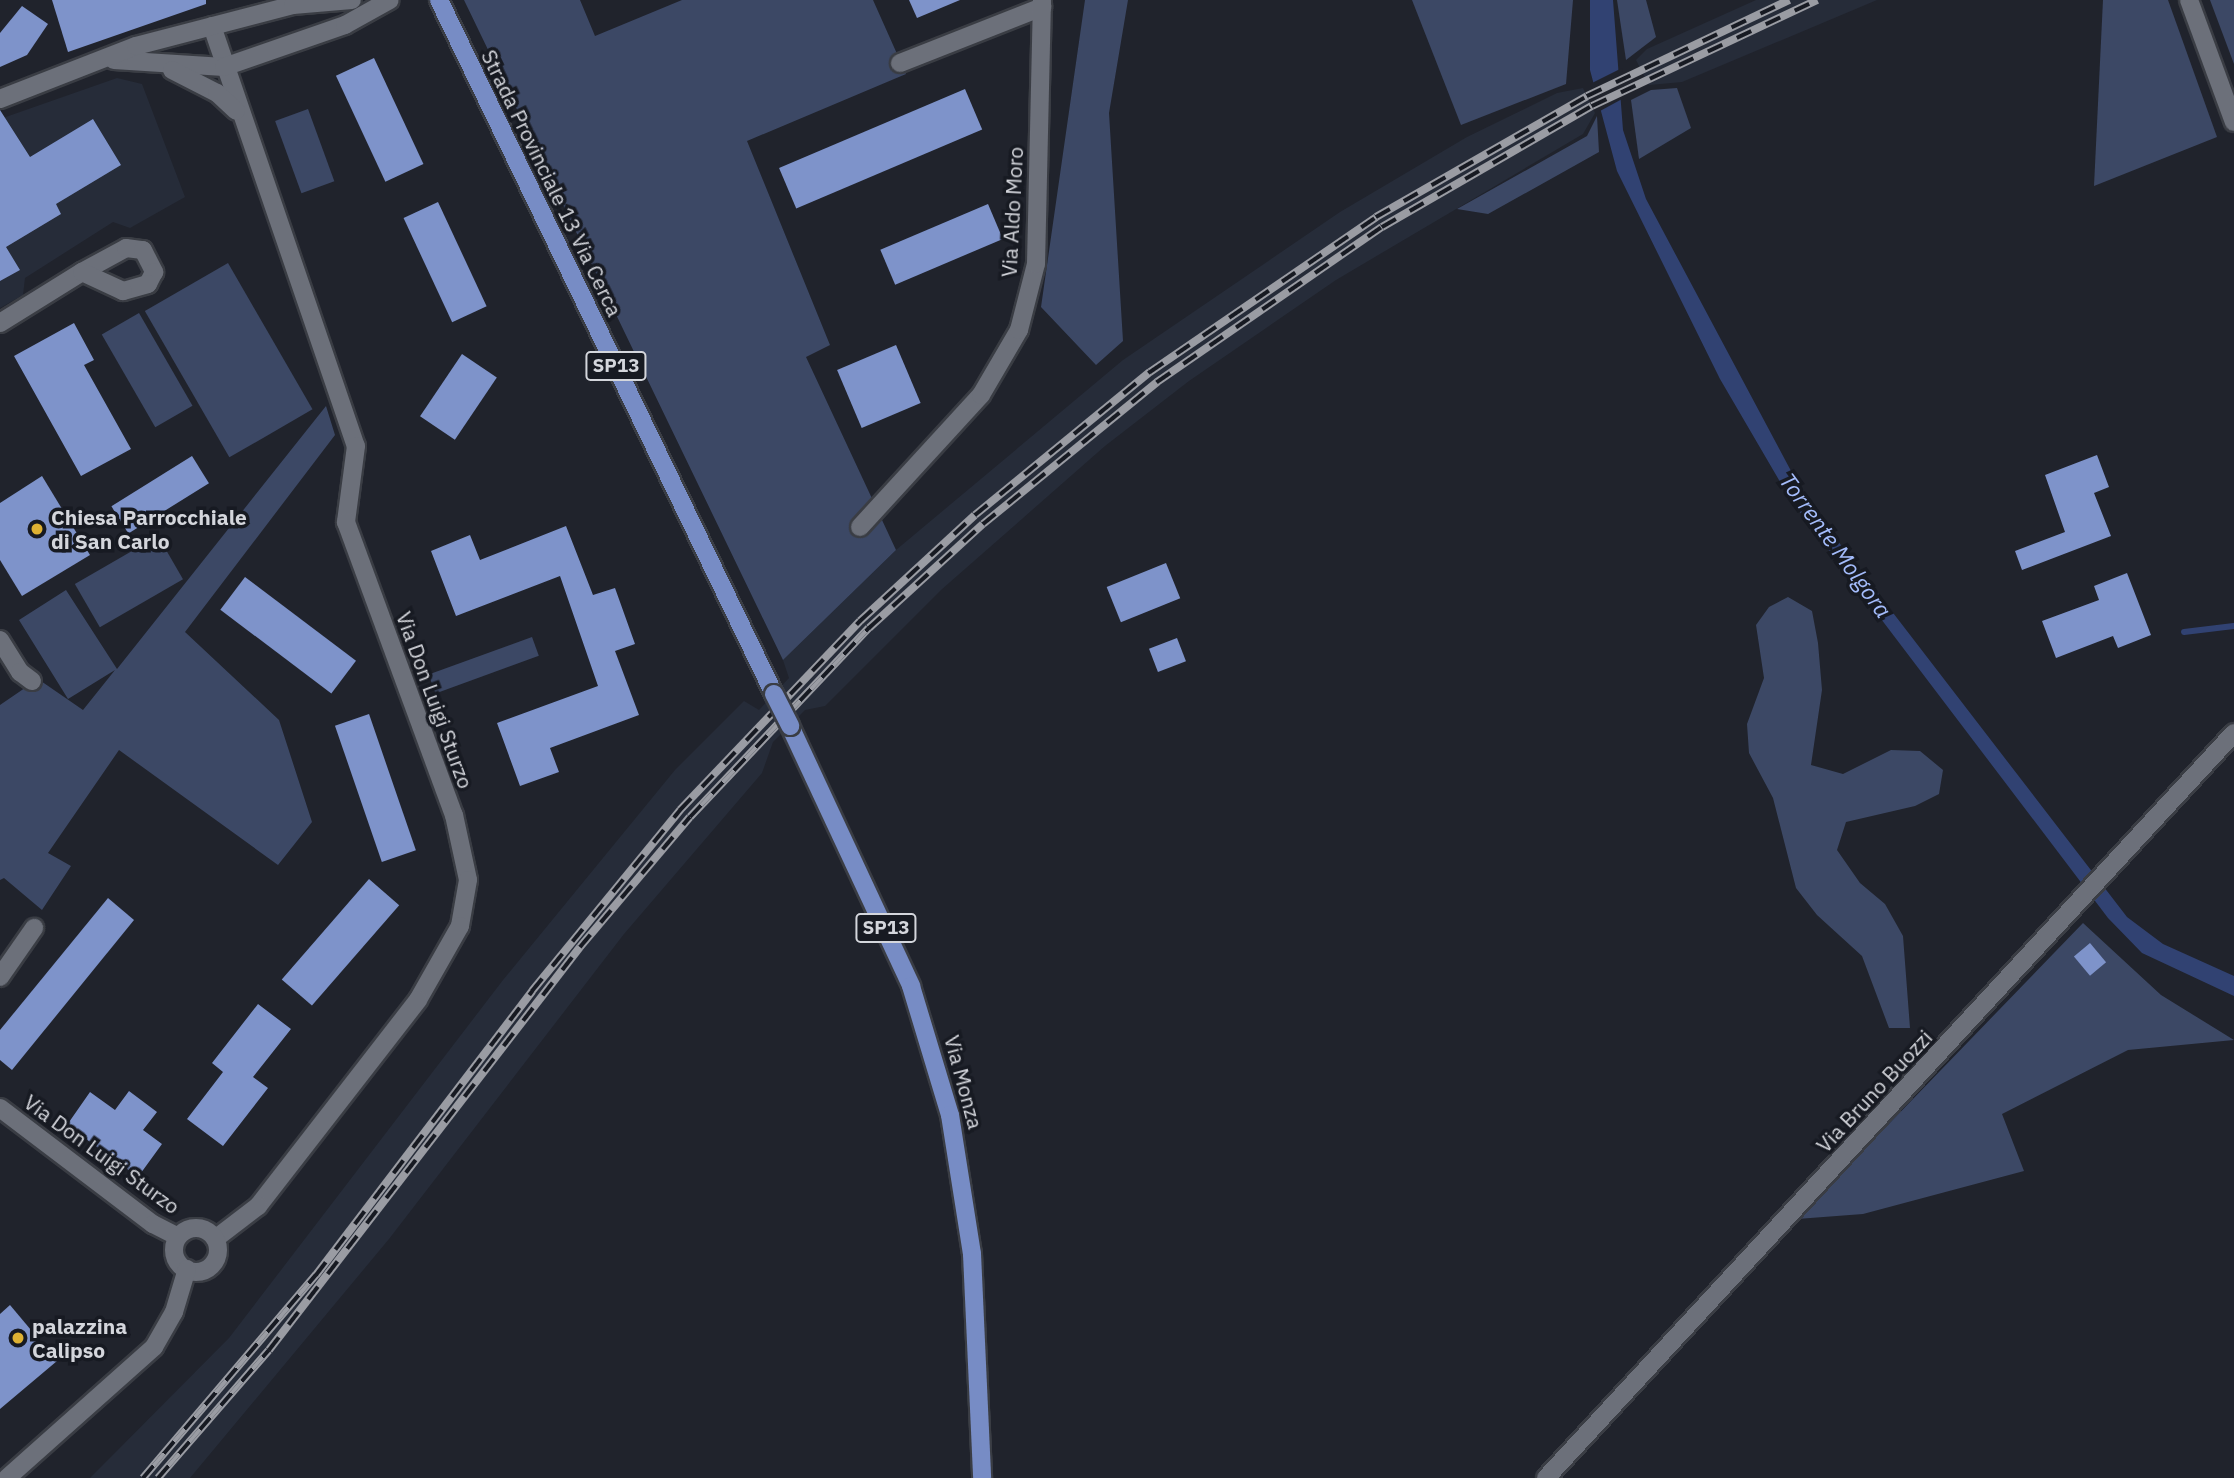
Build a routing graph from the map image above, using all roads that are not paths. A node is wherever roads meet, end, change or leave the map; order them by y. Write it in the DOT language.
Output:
graph roads {
  1 [pos="352,0"];
  2 [pos="390,0"];
  3 [pos="439,0"];
  4 [pos="2189,0"];
  5 [pos="1042,4"];
  6 [pos="212,26"];
  7 [pos="155,61"];
  8 [pos="100,62"];
  9 [pos="900,63"];
  10 [pos="224,67"];
  11 [pos="0,99"];
  12 [pos="239,113"];
  13 [pos="2234,122"];
  14 [pos="82,272"];
  15 [pos="0,323"];
  16 [pos="860,527"];
  17 [pos="0,639"];
  18 [pos="32,681"];
  19 [pos="790,726"];
  20 [pos="2234,733"];
  21 [pos="34,928"];
  22 [pos="0,977"];
  23 [pos="0,1108"];
  24 [pos="178,1237"];
  25 [pos="215,1239"];
  26 [pos="187,1269"];
  27 [pos="7,1478"];
  28 [pos="982,1478"];
  29 [pos="1546,1478"];
  1 -- 6 [label="street"];
  2 -- 10 [label="street"];
  3 -- 19 [label="main road, Strada Provinciale 13 Via Cerca / SP13, bridge"];
  4 -- 13 [label="street"];
  5 -- 9 [label="street, Via Aldo Moro"];
  5 -- 16 [label="street, Via Aldo Moro"];
  6 -- 8 [label="street"];
  6 -- 10 [label="street, Via Don Luigi Sturzo"];
  7 -- 8 [label="street"];
  7 -- 10 [label="street"];
  7 -- 12 [label="street"];
  8 -- 11 [label="street"];
  10 -- 12 [label="street, Via Don Luigi Sturzo"];
  12 -- 25 [label="street, Via Don Luigi Sturzo"];
  14 -- 15 [label="street"];
  17 -- 18 [label="street"];
  19 -- 28 [label="main road, Via Monza / SP13"];
  20 -- 29 [label="street, Via Bruno Buozzi"];
  21 -- 22 [label="street"];
  23 -- 24 [label="street, Via Don Luigi Sturzo"];
  24 -- 25 [label="street, Via Don Luigi Sturzo"];
  24 -- 26 [label="street, Via Don Luigi Sturzo"];
  25 -- 26 [label="street"];
  26 -- 27 [label="street"];
}
